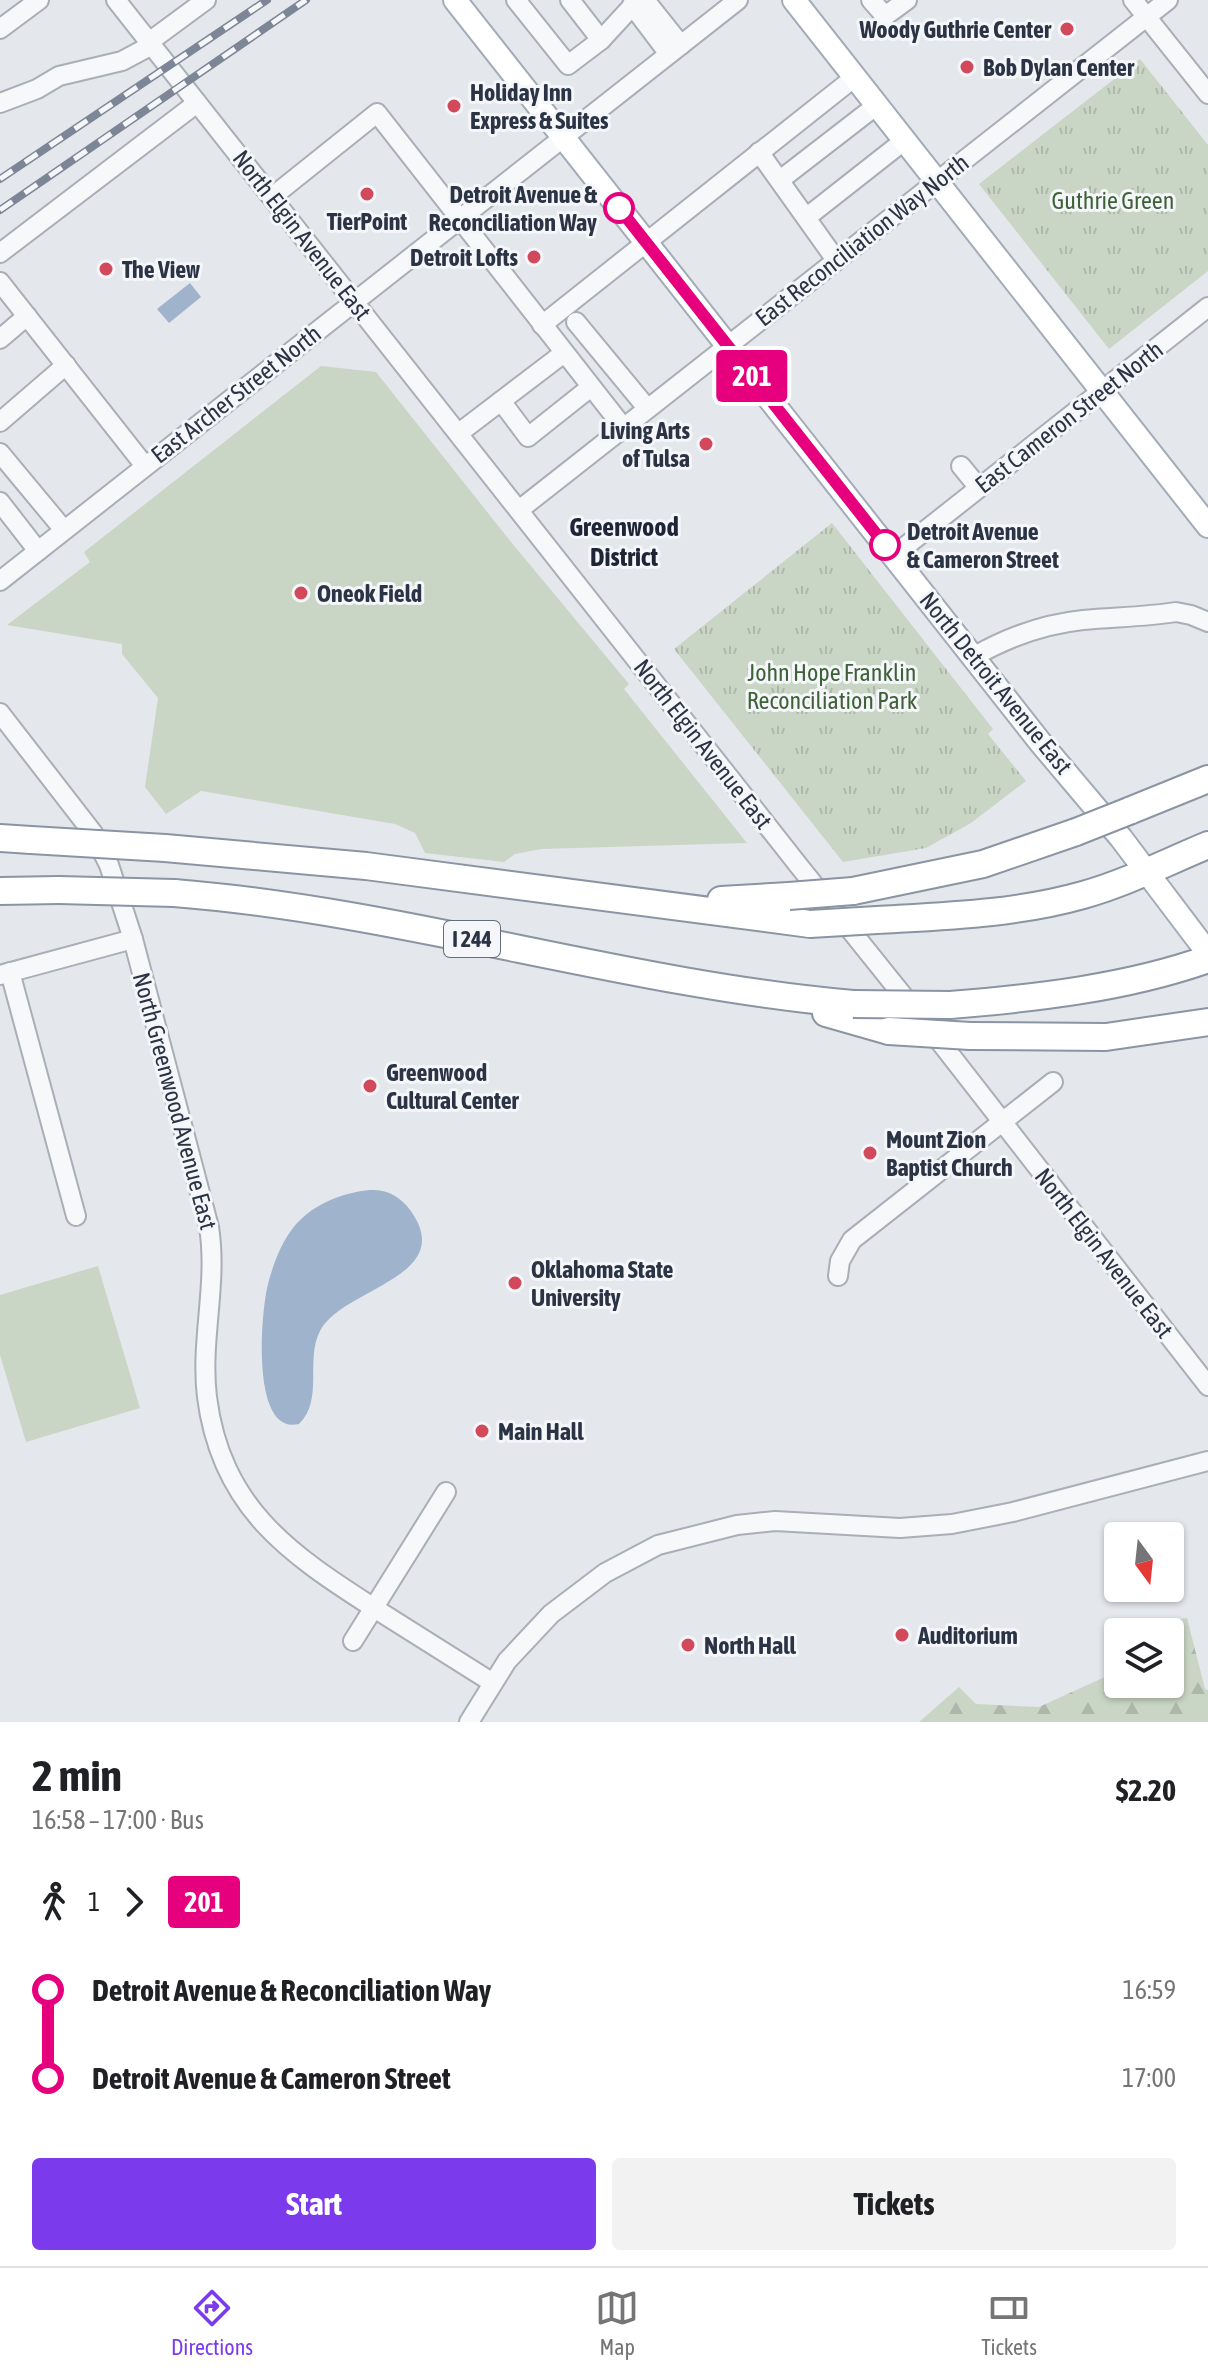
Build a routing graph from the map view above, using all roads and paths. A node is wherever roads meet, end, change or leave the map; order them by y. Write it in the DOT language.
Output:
graph roads {
  1 [pos="39,0"];
  2 [pos="116,0"];
  3 [pos="206,0"];
  4 [pos="455,0"];
  5 [pos="516,0"];
  6 [pos="570,0"];
  7 [pos="738,0"];
  8 [pos="794,0"];
  9 [pos="871,0"];
  10 [pos="907,0"];
  11 [pos="1133,0"];
  12 [pos="1168,0"];
  13 [pos="633,2"];
  14 [pos="1146,17"];
  15 [pos="0,29"];
  16 [pos="601,40"];
  17 [pos="150,43"];
  18 [pos="675,49"];
  19 [pos="855,77"];
  20 [pos="1208,94"];
  21 [pos="0,103"];
  22 [pos="197,103"];
  23 [pos="877,105"];
  24 [pos="563,137"];
  25 [pos="905,140"];
  26 [pos="759,152"];
  27 [pos="780,180"];
  28 [pos="937,181"];
  29 [pos="272,197"];
  30 [pos="807,217"];
  31 [pos="458,219"];
  32 [pos="647,243"];
  33 [pos="0,253"];
  34 [pos="836,260"];
  35 [pos="3,293"];
  36 [pos="354,301"];
  37 [pos="1208,307"];
  38 [pos="27,316"];
  39 [pos="576,322"];
  40 [pos="542,325"];
  41 [pos="0,339"];
  42 [pos="727,345"];
  43 [pos="564,353"];
  44 [pos="66,365"];
  45 [pos="591,387"];
  46 [pos="1102,390"];
  47 [pos="501,401"];
  48 [pos="647,408"];
  49 [pos="0,422"];
  50 [pos="623,427"];
  51 [pos="459,433"];
  52 [pos="0,453"];
  53 [pos="145,466"];
  54 [pos="961,466"];
  55 [pos="979,488"];
  56 [pos="0,502"];
  57 [pos="519,510"];
  58 [pos="1208,526"];
  59 [pos="64,530"];
  60 [pos="38,551"];
  61 [pos="893,556"];
  62 [pos="0,581"];
  63 [pos="1208,622"];
  64 [pos="973,657"];
  65 [pos="1,718"];
  66 [pos="1208,779"];
  67 [pos="0,838"];
  68 [pos="1208,845"];
  69 [pos="1147,871"];
  70 [pos="529,887"];
  71 [pos="0,891"];
  72 [pos="133,939"];
  73 [pos="1208,953"];
  74 [pos="1208,959"];
  75 [pos="5,973"];
  76 [pos="769,996"];
  77 [pos="1208,1022"];
  78 [pos="1053,1082"];
  79 [pos="1001,1122"];
  80 [pos="76,1216"];
  81 [pos="838,1276"];
  82 [pos="1208,1386"];
  83 [pos="1208,1461"];
  84 [pos="446,1492"];
  85 [pos="374,1608"];
  86 [pos="353,1641"];
  87 [pos="493,1683"];
  88 [pos="469,1722"];
  1 -- 15 [label="street"];
  2 -- 17 [label="street, North Elgin Avenue East"];
  3 -- 17 [label="street"];
  4 -- 24 [label="main road, North Detroit Avenue East"];
  5 -- 16 [label="street"];
  6 -- 16 [label="street"];
  7 -- 18 [label="street, East Archer Street North"];
  8 -- 19 [label="main road"];
  9 -- 10 [label="street"];
  11 -- 14 [label="street"];
  12 -- 14 [label="street, East Reconciliation Way North"];
  13 -- 16 [label="street"];
  13 -- 18 [label="street"];
  14 -- 20 [label="street"];
  14 -- 28 [label="street, East Reconciliation Way North"];
  17 -- 21 [label="street"];
  17 -- 22 [label="street, North Elgin Avenue East"];
  18 -- 24 [label="street, East Archer Street North"];
  19 -- 23 [label="main road"];
  19 -- 26 [label="street"];
  22 -- 29 [label="street, North Elgin Avenue East"];
  22 -- 33 [label="street"];
  23 -- 25 [label="main road"];
  23 -- 27 [label="street"];
  24 -- 31 [label="street, East Archer Street North"];
  24 -- 32 [label="main road, North Detroit Avenue East"];
  25 -- 28 [label="main road"];
  25 -- 30 [label="street"];
  26 -- 27 [label="street"];
  26 -- 32 [label="street"];
  27 -- 30 [label="street"];
  28 -- 34 [label="street, East Reconciliation Way North"];
  28 -- 46 [label="main road"];
  29 -- 31 [label="street"];
  29 -- 36 [label="street, North Elgin Avenue East"];
  30 -- 34 [label="street"];
  31 -- 36 [label="street, East Archer Street North"];
  31 -- 40 [label="street"];
  32 -- 40 [label="street"];
  32 -- 42 [label="main road, North Detroit Avenue East"];
  34 -- 42 [label="street, East Reconciliation Way North"];
  35 -- 38 [label="street"];
  36 -- 51 [label="street, North Elgin Avenue East"];
  36 -- 53 [label="street, East Archer Street North"];
  37 -- 46 [label="street, East Cameron Street North"];
  38 -- 41 [label="street"];
  38 -- 44 [label="street"];
  39 -- 48 [label="street"];
  40 -- 43 [label="street"];
  42 -- 48 [label="street, East Reconciliation Way North"];
  42 -- 61 [label="main road, North Detroit Avenue East"];
  43 -- 45 [label="street"];
  43 -- 47 [label="street"];
  44 -- 49 [label="street"];
  44 -- 53 [label="street"];
  45 -- 47 [label="street"];
  45 -- 50 [label="street"];
  46 -- 55 [label="street, East Cameron Street North"];
  46 -- 58 [label="main road"];
  47 -- 51 [label="street"];
  48 -- 50 [label="street, East Reconciliation Way North"];
  50 -- 57 [label="street, East Reconciliation Way North"];
  51 -- 57 [label="street, North Elgin Avenue East"];
  52 -- 59 [label="street"];
  53 -- 59 [label="street, East Archer Street North"];
  54 -- 55 [label="street"];
  55 -- 61 [label="street, East Cameron Street North"];
  56 -- 60 [label="street"];
  57 -- 79 [label="street, North Elgin Avenue East"];
  59 -- 60 [label="street, East Archer Street North"];
  60 -- 62 [label="street, East Archer Street North"];
  61 -- 64 [label="main road, North Detroit Avenue East"];
  63 -- 64 [label="street"];
  64 -- 69 [label="main road, North Detroit Avenue East"];
  65 -- 72 [label="street, North Greenwood Avenue East"];
  66 -- 70 [label="highway, bridge"];
  67 -- 70 [label="highway, bridge"];
  68 -- 69 [label="highway"];
  69 -- 70 [label="highway, bridge"];
  69 -- 73 [label="main road, North Detroit Avenue East"];
  71 -- 76 [label="highway, I 244, bridge"];
  72 -- 75 [label="street"];
  72 -- 85 [label="street, North Greenwood Avenue East"];
  74 -- 76 [label="highway, I 244, bridge"];
  75 -- 80 [label="street"];
  76 -- 77 [label="highway, bridge"];
  78 -- 79 [label="street"];
  79 -- 81 [label="street"];
  79 -- 82 [label="street, North Elgin Avenue East"];
  83 -- 87 [label="street"];
  84 -- 85 [label="street"];
  85 -- 86 [label="street"];
  85 -- 87 [label="street, North Greenwood Avenue East"];
  87 -- 88 [label="street"];
}
